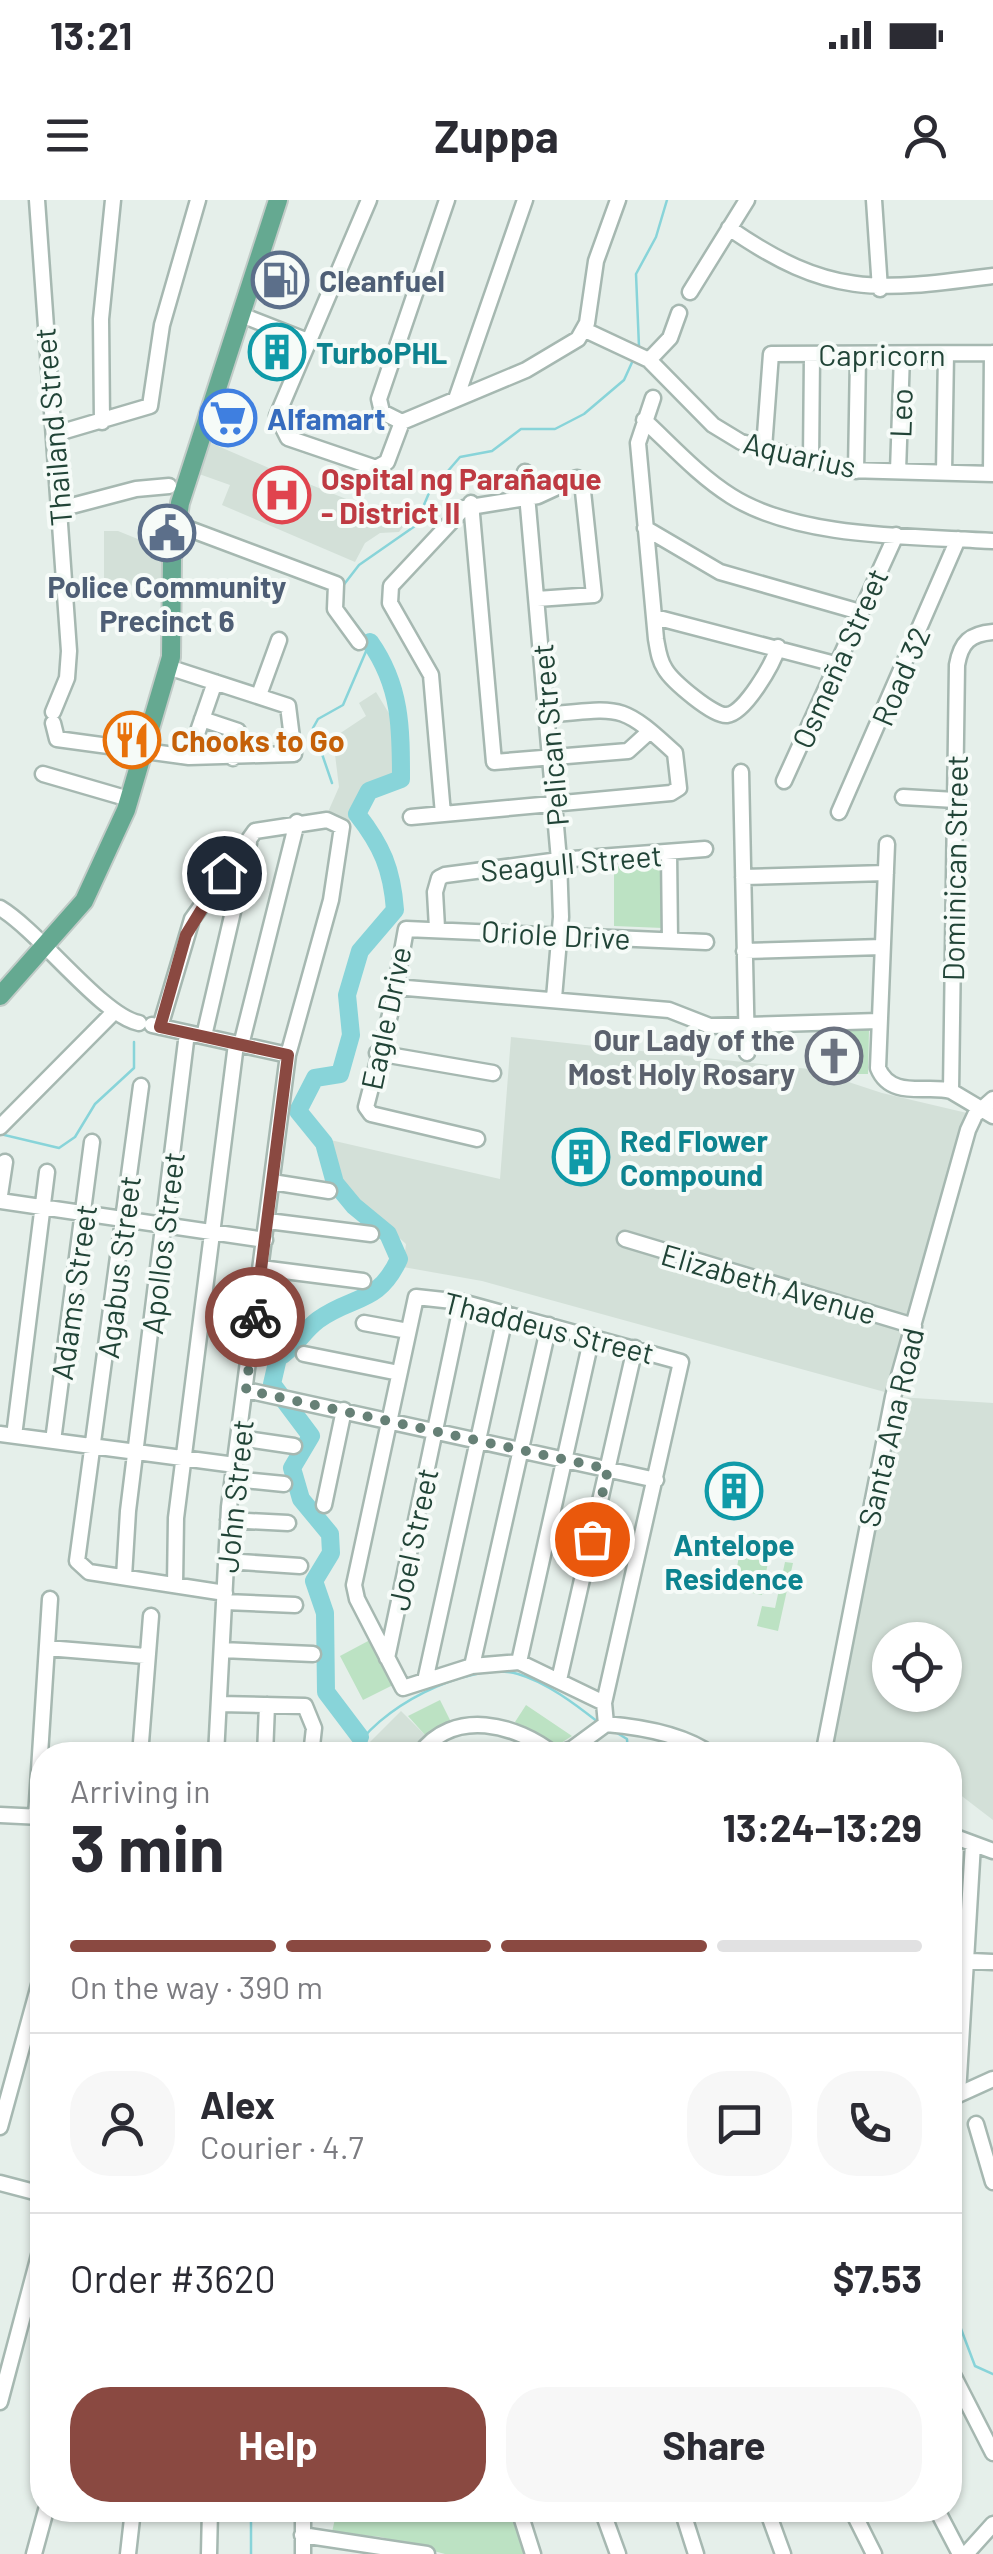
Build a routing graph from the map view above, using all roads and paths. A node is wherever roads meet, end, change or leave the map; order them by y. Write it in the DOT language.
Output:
graph roads {
  1 [pos="37,200"];
  2 [pos="113,200"];
  3 [pos="198,200"];
  4 [pos="368,200"];
  5 [pos="446,200"];
  6 [pos="525,200"];
  7 [pos="618,200"];
  8 [pos="747,200"];
  9 [pos="874,200"];
  10 [pos="272,202"];
  11 [pos="729,228"];
  12 [pos="993,276"];
  13 [pos="880,289"];
  14 [pos="690,292"];
  15 [pos="679,313"];
  16 [pos="244,316"];
  17 [pos="585,330"];
  18 [pos="308,341"];
  19 [pos="993,353"];
  20 [pos="946,354"];
  21 [pos="640,355"];
  22 [pos="812,355"];
  23 [pos="902,355"];
  24 [pos="858,356"];
  25 [pos="653,398"];
  26 [pos="456,400"];
  27 [pos="644,420"];
  28 [pos="102,422"];
  29 [pos="402,422"];
  30 [pos="54,434"];
  31 [pos="764,448"];
  32 [pos="811,462"];
  33 [pos="856,470"];
  34 [pos="898,471"];
  35 [pos="525,472"];
  36 [pos="944,472"];
  37 [pos="992,474"];
  38 [pos="169,486"];
  39 [pos="527,498"];
  40 [pos="472,503"];
  41 [pos="60,509"];
  42 [pos="176,524"];
  43 [pos="646,528"];
  44 [pos="896,535"];
  45 [pos="958,539"];
  46 [pos="993,541"];
  47 [pos="537,599"];
  48 [pos="860,612"];
  49 [pos="655,617"];
  50 [pos="993,632"];
  51 [pos="279,640"];
  52 [pos="360,642"];
  53 [pos="778,647"];
  54 [pos="834,664"];
  55 [pos="168,667"];
  56 [pos="216,682"];
  57 [pos="259,695"];
  58 [pos="547,714"];
  59 [pos="202,719"];
  60 [pos="650,731"];
  61 [pos="142,753"];
  62 [pos="550,757"];
  63 [pos="189,758"];
  64 [pos="233,758"];
  65 [pos="742,772"];
  66 [pos="44,774"];
  67 [pos="784,782"];
  68 [pos="903,797"];
  69 [pos="129,799"];
  70 [pos="955,800"];
  71 [pos="556,805"];
  72 [pos="839,812"];
  73 [pos="443,814"];
  74 [pos="411,817"];
  75 [pos="297,822"];
  76 [pos="250,837"];
  77 [pos="888,844"];
  78 [pos="704,850"];
  79 [pos="669,852"];
  80 [pos="559,860"];
  81 [pos="886,874"];
  82 [pos="743,877"];
  83 [pos="0,908"];
  84 [pos="438,928"];
  85 [pos="406,929"];
  86 [pos="559,934"];
  87 [pos="670,940"];
  88 [pos="706,942"];
  89 [pos="46,944"];
  90 [pos="882,947"];
  91 [pos="744,951"];
  92 [pos="395,987"];
  93 [pos="0,996"];
  94 [pos="554,998"];
  95 [pos="114,1012"];
  96 [pos="878,1020"];
  97 [pos="746,1024"];
  98 [pos="148,1025"];
  99 [pos="187,1033"];
  100 [pos="204,1036"];
  101 [pos="238,1044"];
  102 [pos="378,1053"];
  103 [pos="747,1054"];
  104 [pos="288,1055"];
  105 [pos="492,1072"];
  106 [pos="142,1086"];
  107 [pos="945,1091"];
  108 [pos="990,1108"];
  109 [pos="0,1127"];
  110 [pos="477,1139"];
  111 [pos="92,1142"];
  112 [pos="4,1162"];
  113 [pos="48,1172"];
  114 [pos="272,1182"];
  115 [pos="329,1191"];
  116 [pos="0,1198"];
  117 [pos="42,1209"];
  118 [pos="84,1213"];
  119 [pos="124,1218"];
  120 [pos="268,1221"];
  121 [pos="164,1225"];
  122 [pos="214,1232"];
  123 [pos="371,1234"];
  124 [pos="265,1240"];
  125 [pos="626,1240"];
  126 [pos="261,1268"];
  127 [pos="363,1282"];
  128 [pos="462,1302"];
  129 [pos="506,1312"];
  130 [pos="364,1323"];
  131 [pos="550,1325"];
  132 [pos="914,1326"];
  133 [pos="408,1330"];
  134 [pos="592,1336"];
  135 [pos="635,1348"];
  136 [pos="304,1354"];
  137 [pos="399,1373"];
  138 [pos="246,1390"];
  139 [pos="344,1410"];
  140 [pos="389,1420"];
  141 [pos="435,1430"];
  142 [pos="7,1435"];
  143 [pos="239,1438"];
  144 [pos="478,1440"];
  145 [pos="52,1442"];
  146 [pos="294,1446"];
  147 [pos="95,1447"];
  148 [pos="519,1449"];
  149 [pos="136,1453"];
  150 [pos="184,1459"];
  151 [pos="565,1460"];
  152 [pos="608,1469"];
  153 [pos="234,1472"];
  154 [pos="656,1480"];
  155 [pos="284,1484"];
  156 [pos="324,1506"];
  157 [pos="228,1520"];
  158 [pos="288,1523"];
  159 [pos="226,1561"];
  160 [pos="300,1566"];
  161 [pos="124,1577"];
  162 [pos="175,1585"];
  163 [pos="225,1597"];
  164 [pos="50,1599"];
  165 [pos="296,1605"];
  166 [pos="151,1616"];
  167 [pos="47,1648"];
  168 [pos="222,1650"];
  169 [pos="314,1654"];
  170 [pos="145,1656"];
  171 [pos="386,1659"];
  172 [pos="519,1662"];
  173 [pos="472,1666"];
  174 [pos="560,1680"];
  175 [pos="426,1681"];
  176 [pos="604,1703"];
  177 [pos="219,1704"];
  178 [pos="268,1704"];
  179 [pos="606,1724"];
  180 [pos="43,1742"];
  181 [pos="141,1742"];
  182 [pos="217,1742"];
  183 [pos="266,1742"];
  184 [pos="312,1742"];
  185 [pos="434,1742"];
  186 [pos="536,1742"];
  187 [pos="582,1742"];
  188 [pos="670,1742"];
  189 [pos="825,1742"];
  190 [pos="0,1815"];
  191 [pos="30,1817"];
  192 [pos="962,1840"];
  193 [pos="973,1844"];
  194 [pos="993,1851"];
  195 [pos="962,1929"];
  196 [pos="962,1960"];
  197 [pos="993,1962"];
  198 [pos="30,2018"];
  199 [pos="993,2078"];
  200 [pos="962,2092"];
  201 [pos="976,2124"];
  202 [pos="0,2127"];
  203 [pos="993,2181"];
  204 [pos="0,2182"];
  205 [pos="30,2191"];
  206 [pos="30,2289"];
  207 [pos="962,2392"];
  208 [pos="0,2402"];
  209 [pos="993,2453"];
  210 [pos="43,2522"];
  211 [pos="132,2522"];
  212 [pos="210,2522"];
  213 [pos="303,2522"];
  214 [pos="524,2522"];
  215 [pos="606,2522"];
  216 [pos="686,2522"];
  217 [pos="771,2522"];
  218 [pos="858,2522"];
  219 [pos="945,2522"];
  220 [pos="993,2524"];
  221 [pos="302,2535"];
  222 [pos="34,2554"];
  223 [pos="128,2554"];
  224 [pos="209,2554"];
  225 [pos="303,2554"];
  226 [pos="427,2554"];
  227 [pos="533,2554"];
  228 [pos="618,2554"];
  229 [pos="696,2554"];
  230 [pos="783,2554"];
  231 [pos="874,2554"];
  232 [pos="963,2554"];
  1 -- 30 [label="street, Thailand Street"];
  2 -- 28 [label="street"];
  3 -- 28 [label="street"];
  4 -- 18 [label="street"];
  5 -- 29 [label="street"];
  6 -- 26 [label="street"];
  7 -- 17 [label="street"];
  8 -- 11 [label="street"];
  9 -- 13 [label="street"];
  10 -- 16 [label="main road"];
  11 -- 13 [label="street"];
  11 -- 14 [label="street"];
  12 -- 13 [label="street"];
  15 -- 21 [label="street"];
  16 -- 18 [label="street"];
  16 -- 42 [label="main road"];
  17 -- 21 [label="street, Aquarius"];
  17 -- 26 [label="street"];
  18 -- 29 [label="street"];
  19 -- 20 [label="street, Capricorn"];
  19 -- 37 [label="street"];
  20 -- 23 [label="street, Capricorn"];
  20 -- 36 [label="street"];
  21 -- 31 [label="street, Aquarius"];
  22 -- 24 [label="street, Capricorn"];
  22 -- 31 [label="street, Capricorn"];
  22 -- 32 [label="street"];
  23 -- 24 [label="street, Capricorn"];
  23 -- 34 [label="street, Leo"];
  24 -- 33 [label="street"];
  25 -- 27 [label="street"];
  26 -- 29 [label="street"];
  27 -- 43 [label="street"];
  27 -- 44 [label="street"];
  28 -- 30 [label="street"];
  30 -- 41 [label="street, Thailand Street"];
  31 -- 32 [label="street, Aquarius"];
  32 -- 33 [label="street, Aquarius"];
  33 -- 34 [label="street, Aquarius"];
  34 -- 36 [label="street, Aquarius"];
  35 -- 39 [label="street, Pelican Street"];
  36 -- 37 [label="street, Aquarius"];
  38 -- 41 [label="street"];
  39 -- 40 [label="street"];
  39 -- 47 [label="street, Pelican Street"];
  39 -- 47 [label="street"];
  40 -- 62 [label="street"];
  40 -- 73 [label="street"];
  41 -- 61 [label="street, Thailand Street"];
  42 -- 52 [label="street"];
  42 -- 55 [label="main road"];
  43 -- 48 [label="street"];
  43 -- 49 [label="street"];
  44 -- 45 [label="street"];
  44 -- 48 [label="street, Osmeña Street"];
  45 -- 46 [label="street"];
  45 -- 72 [label="street, Road 32"];
  47 -- 58 [label="street, Pelican Street"];
  48 -- 54 [label="street, Osmeña Street"];
  49 -- 53 [label="street"];
  49 -- 53 [label="street"];
  50 -- 70 [label="street, Dominican Street"];
  51 -- 57 [label="street"];
  53 -- 54 [label="street"];
  54 -- 67 [label="street, Osmeña Street"];
  55 -- 56 [label="street"];
  55 -- 61 [label="main road"];
  56 -- 57 [label="street"];
  56 -- 59 [label="street"];
  57 -- 64 [label="street"];
  58 -- 60 [label="street"];
  58 -- 62 [label="street, Pelican Street"];
  59 -- 63 [label="street"];
  59 -- 64 [label="street"];
  60 -- 62 [label="street"];
  60 -- 71 [label="street"];
  61 -- 63 [label="street"];
  61 -- 69 [label="main road"];
  62 -- 71 [label="street, Pelican Street"];
  63 -- 64 [label="street"];
  65 -- 82 [label="street"];
  66 -- 69 [label="street"];
  68 -- 70 [label="street"];
  69 -- 89 [label="main road"];
  70 -- 107 [label="street, Dominican Street"];
  71 -- 73 [label="street"];
  71 -- 80 [label="street, Pelican Street"];
  73 -- 74 [label="street"];
  75 -- 76 [label="street"];
  75 -- 101 [label="street"];
  75 -- 104 [label="street, John Street"];
  76 -- 98 [label="street"];
  76 -- 100 [label="street"];
  77 -- 81 [label="street"];
  78 -- 79 [label="street, Seagull Street"];
  79 -- 80 [label="street, Seagull Street"];
  79 -- 87 [label="street"];
  80 -- 84 [label="street, Seagull Street"];
  80 -- 86 [label="street, Pelican Street"];
  81 -- 82 [label="street"];
  81 -- 90 [label="street"];
  82 -- 91 [label="street"];
  83 -- 89 [label="street"];
  84 -- 85 [label="street, Oriole Drive"];
  84 -- 86 [label="street, Oriole Drive"];
  85 -- 92 [label="street, Eagle Drive"];
  86 -- 87 [label="street, Oriole Drive"];
  86 -- 94 [label="street, Pelican Street"];
  87 -- 88 [label="street, Oriole Drive"];
  89 -- 93 [label="main road"];
  89 -- 95 [label="street"];
  90 -- 91 [label="street"];
  90 -- 96 [label="street"];
  91 -- 97 [label="street"];
  92 -- 94 [label="street"];
  92 -- 102 [label="street, Eagle Drive"];
  94 -- 97 [label="street"];
  95 -- 98 [label="street"];
  95 -- 109 [label="street"];
  96 -- 97 [label="street"];
  96 -- 107 [label="street"];
  97 -- 103 [label="street"];
  98 -- 99 [label="street"];
  99 -- 100 [label="street"];
  99 -- 121 [label="street, Apollos Street"];
  100 -- 101 [label="street"];
  101 -- 104 [label="street"];
  101 -- 122 [label="street"];
  102 -- 105 [label="street"];
  102 -- 110 [label="street, Eagle Drive"];
  104 -- 114 [label="street, John Street"];
  106 -- 119 [label="street, Agabus Street"];
  107 -- 108 [label="street"];
  108 -- 132 [label="street, Santa Ana Road"];
  111 -- 118 [label="street, Adams Street"];
  112 -- 116 [label="street"];
  113 -- 117 [label="street"];
  114 -- 115 [label="street"];
  114 -- 120 [label="street, John Street"];
  116 -- 117 [label="street"];
  117 -- 118 [label="street"];
  117 -- 142 [label="street"];
  118 -- 119 [label="street"];
  118 -- 145 [label="street, Adams Street"];
  119 -- 121 [label="street"];
  119 -- 147 [label="street, Agabus Street"];
  120 -- 123 [label="street"];
  120 -- 124 [label="street, John Street"];
  121 -- 122 [label="street"];
  121 -- 149 [label="street, Apollos Street"];
  122 -- 124 [label="street"];
  122 -- 150 [label="street"];
  124 -- 126 [label="street, John Street"];
  125 -- 132 [label="street, Elizabeth Avenue"];
  126 -- 127 [label="street"];
  126 -- 138 [label="street, John Street"];
  128 -- 129 [label="street, Thaddeus Street"];
  128 -- 133 [label="street, Thaddeus Street"];
  128 -- 141 [label="street, Joel Street"];
  129 -- 131 [label="street, Thaddeus Street"];
  129 -- 144 [label="street"];
  130 -- 133 [label="street"];
  131 -- 134 [label="street, Thaddeus Street"];
  131 -- 148 [label="street"];
  132 -- 189 [label="street, Santa Ana Road"];
  133 -- 137 [label="street"];
  134 -- 135 [label="street, Thaddeus Street"];
  134 -- 151 [label="street"];
  135 -- 152 [label="street"];
  135 -- 154 [label="street, Thaddeus Street"];
  136 -- 137 [label="street"];
  137 -- 140 [label="street"];
  138 -- 139 [label="street"];
  138 -- 143 [label="street, John Street"];
  139 -- 140 [label="street"];
  139 -- 156 [label="street"];
  140 -- 141 [label="street"];
  140 -- 171 [label="street"];
  141 -- 144 [label="street"];
  141 -- 171 [label="street, Joel Street"];
  142 -- 145 [label="street"];
  143 -- 146 [label="street"];
  143 -- 153 [label="street, John Street"];
  144 -- 148 [label="street"];
  144 -- 175 [label="street"];
  145 -- 147 [label="street"];
  147 -- 149 [label="street"];
  147 -- 161 [label="street, Agabus Street"];
  148 -- 151 [label="street"];
  148 -- 173 [label="street"];
  149 -- 150 [label="street"];
  149 -- 161 [label="street, Apollos Street"];
  150 -- 153 [label="street"];
  150 -- 162 [label="street"];
  151 -- 152 [label="street"];
  151 -- 172 [label="street"];
  152 -- 154 [label="street"];
  152 -- 174 [label="street"];
  153 -- 155 [label="street"];
  153 -- 157 [label="street, John Street"];
  154 -- 176 [label="street"];
  157 -- 158 [label="street"];
  157 -- 159 [label="street, John Street"];
  159 -- 160 [label="street"];
  159 -- 163 [label="street, John Street"];
  161 -- 162 [label="street"];
  162 -- 163 [label="street"];
  163 -- 165 [label="street"];
  163 -- 168 [label="street, John Street"];
  164 -- 167 [label="street"];
  166 -- 170 [label="street"];
  167 -- 170 [label="street"];
  167 -- 180 [label="street"];
  168 -- 169 [label="street"];
  168 -- 177 [label="street, John Street"];
  170 -- 181 [label="street"];
  171 -- 175 [label="street"];
  172 -- 173 [label="street"];
  172 -- 174 [label="street"];
  173 -- 175 [label="street"];
  174 -- 176 [label="street"];
  176 -- 179 [label="street"];
  177 -- 178 [label="street"];
  177 -- 182 [label="street, John Street"];
  178 -- 183 [label="street"];
  178 -- 184 [label="street"];
  179 -- 187 [label="street"];
  179 -- 188 [label="street"];
  185 -- 186 [label="street"];
  190 -- 191 [label="street"];
  192 -- 193 [label="street"];
  193 -- 194 [label="street"];
  193 -- 195 [label="street"];
  196 -- 197 [label="street"];
  198 -- 202 [label="street"];
  199 -- 200 [label="street"];
  201 -- 203 [label="street"];
  204 -- 205 [label="street"];
  206 -- 208 [label="street"];
  207 -- 209 [label="street"];
  210 -- 222 [label="street"];
  211 -- 223 [label="street"];
  212 -- 224 [label="street"];
  213 -- 221 [label="street"];
  214 -- 227 [label="street"];
  215 -- 228 [label="street"];
  216 -- 229 [label="street"];
  217 -- 230 [label="street"];
  218 -- 231 [label="street"];
  219 -- 232 [label="street"];
  220 -- 232 [label="street"];
  221 -- 225 [label="street"];
  221 -- 226 [label="street"];
}
